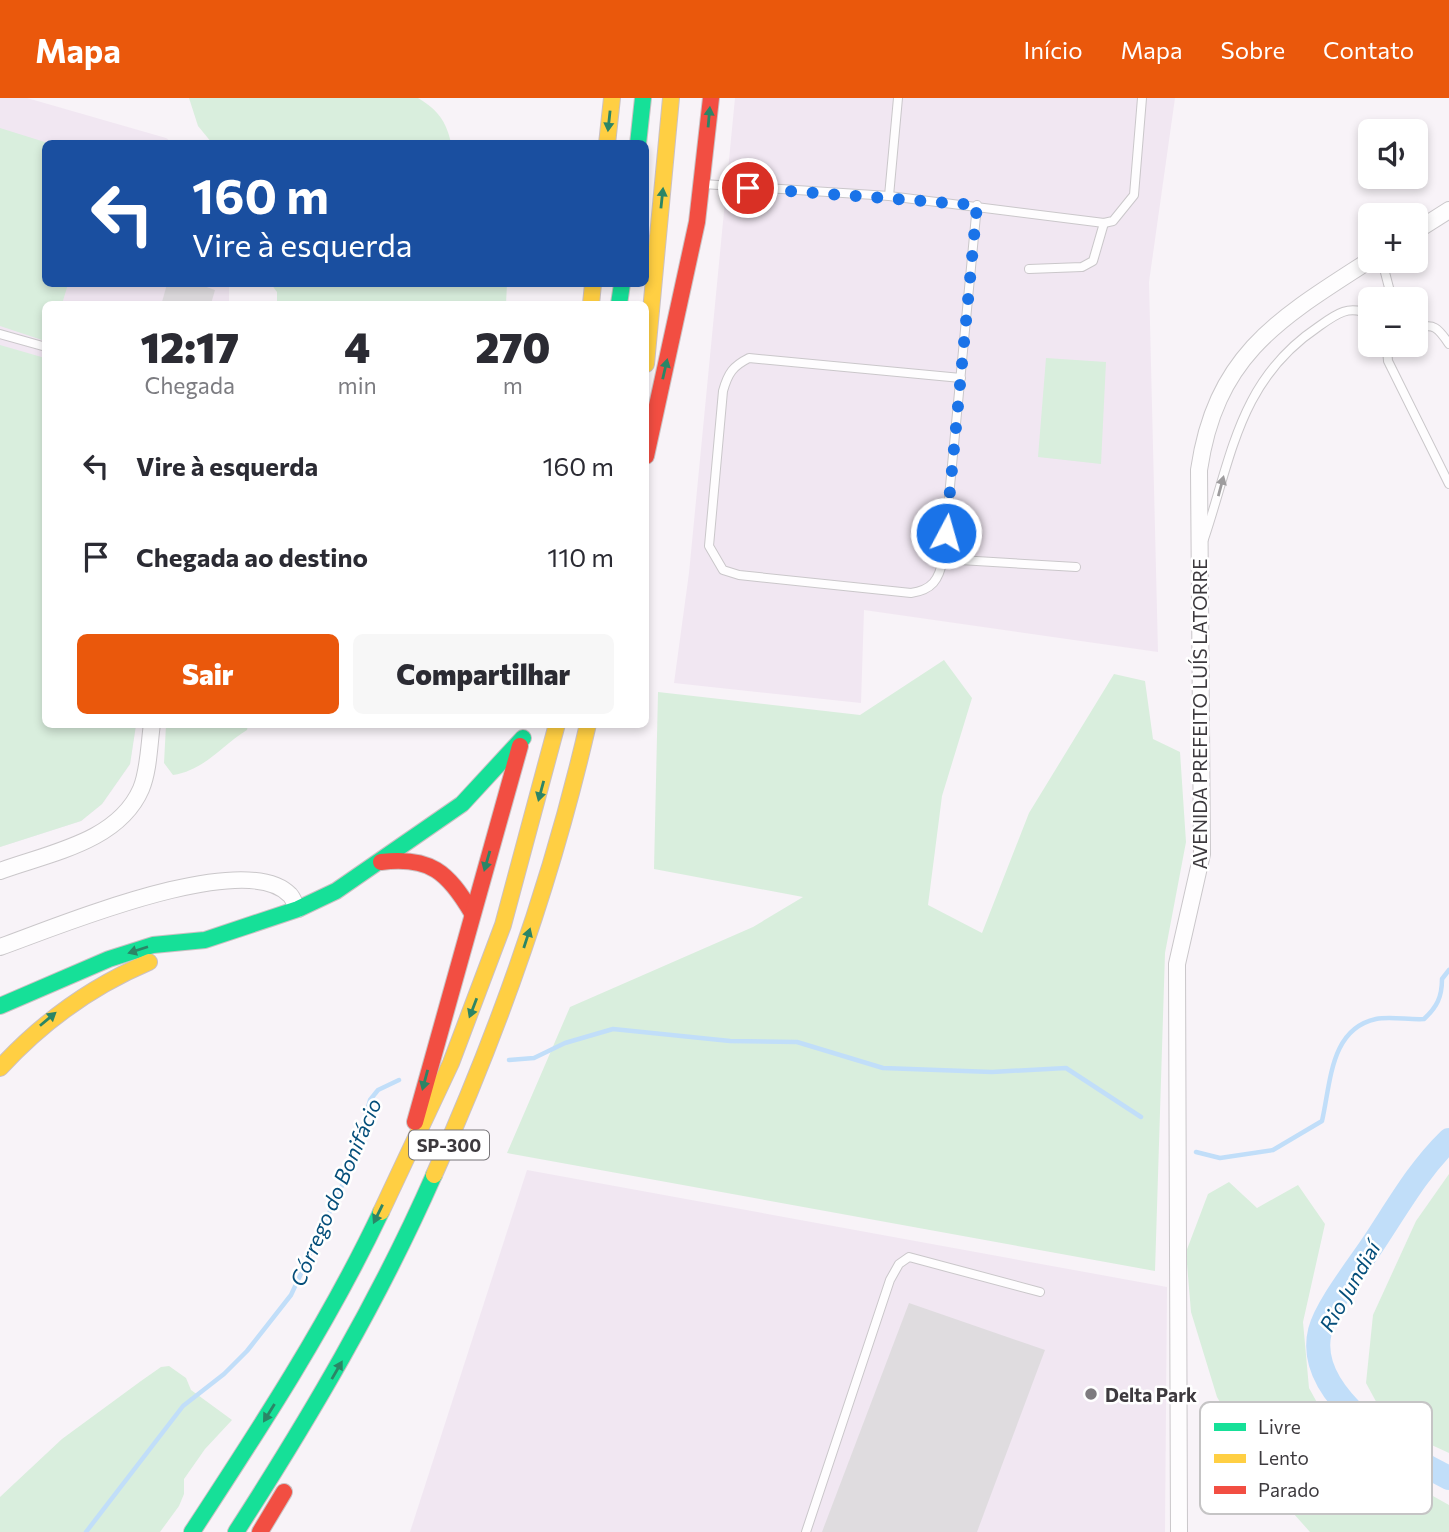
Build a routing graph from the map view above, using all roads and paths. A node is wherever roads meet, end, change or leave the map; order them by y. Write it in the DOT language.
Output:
graph roads {
  1 [pos="612,98"];
  2 [pos="643,98"];
  3 [pos="671,98"];
  4 [pos="711,98"];
  5 [pos="898,98"];
  6 [pos="1142,98"];
  7 [pos="607,140"];
  8 [pos="638,140"];
  9 [pos="703,184"];
  10 [pos="889,197"];
  11 [pos="977,205"];
  12 [pos="1449,210"];
  13 [pos="1104,223"];
  14 [pos="1428,223"];
  15 [pos="1029,269"];
  16 [pos="1358,269"];
  17 [pos="1358,309"];
  18 [pos="1428,324"];
  19 [pos="649,332"];
  20 [pos="0,334"];
  21 [pos="1449,344"];
  22 [pos="42,346"];
  23 [pos="1388,357"];
  24 [pos="961,379"];
  25 [pos="649,442"];
  26 [pos="1449,484"];
  27 [pos="1200,551"];
  28 [pos="943,559"];
  29 [pos="1076,567"];
  30 [pos="151,728"];
  31 [pos="556,728"];
  32 [pos="587,728"];
  33 [pos="524,731"];
  34 [pos="380,862"];
  35 [pos="0,871"];
  36 [pos="298,909"];
  37 [pos="472,913"];
  38 [pos="205,940"];
  39 [pos="0,947"];
  40 [pos="510,988"];
  41 [pos="0,1006"];
  42 [pos="0,1068"];
  43 [pos="408,1153"];
  44 [pos="1040,1292"];
  45 [pos="331,1411"];
  46 [pos="294,1476"];
  47 [pos="191,1532"];
  48 [pos="236,1532"];
  49 [pos="260,1532"];
  50 [pos="806,1532"];
  51 [pos="1179,1532"];
  1 -- 7 [label="main road, one-way"];
  2 -- 8 [label="main road"];
  19 -- 3 [label="main road, one-way"];
  9 -- 4 [label="main road, one-way"];
  5 -- 10 [label="lane"];
  6 -- 13 [label="lane"];
  9 -- 10 [label="lane"];
  25 -- 9 [label="main road, one-way"];
  10 -- 11 [label="lane"];
  11 -- 13 [label="lane"];
  11 -- 24 [label="lane"];
  12 -- 14 [label="street"];
  13 -- 15 [label="lane"];
  16 -- 27 [label="street, AVENIDA PREFEITO LUÍS LATORRE"];
  27 -- 17 [label="lane, one-way"];
  18 -- 21 [label="lane"];
  20 -- 22 [label="lane"];
  23 -- 26 [label="lane"];
  24 -- 28 [label="lane"];
  24 -- 28 [label="lane"];
  27 -- 51 [label="street, AVENIDA PREFEITO LUÍS LATORRE"];
  28 -- 29 [label="lane"];
  30 -- 35 [label="street"];
  31 -- 43 [label="main road, SP-300, one-way"];
  40 -- 32 [label="main road, SP-300, one-way"];
  33 -- 34 [label="main road"];
  33 -- 37 [label="main road, one-way"];
  34 -- 36 [label="main road"];
  34 -- 37 [label="main road"];
  36 -- 38 [label="main road"];
  36 -- 39 [label="street"];
  37 -- 43 [label="main road, one-way"];
  38 -- 41 [label="main road, one-way"];
  42 -- 38 [label="main road, one-way"];
  40 -- 45 [label="main road"];
  48 -- 40 [label="main road, SP-300, one-way"];
  43 -- 47 [label="main road, SP-300, one-way"];
  44 -- 50 [label="lane"];
  46 -- 49 [label="main road"];
}
